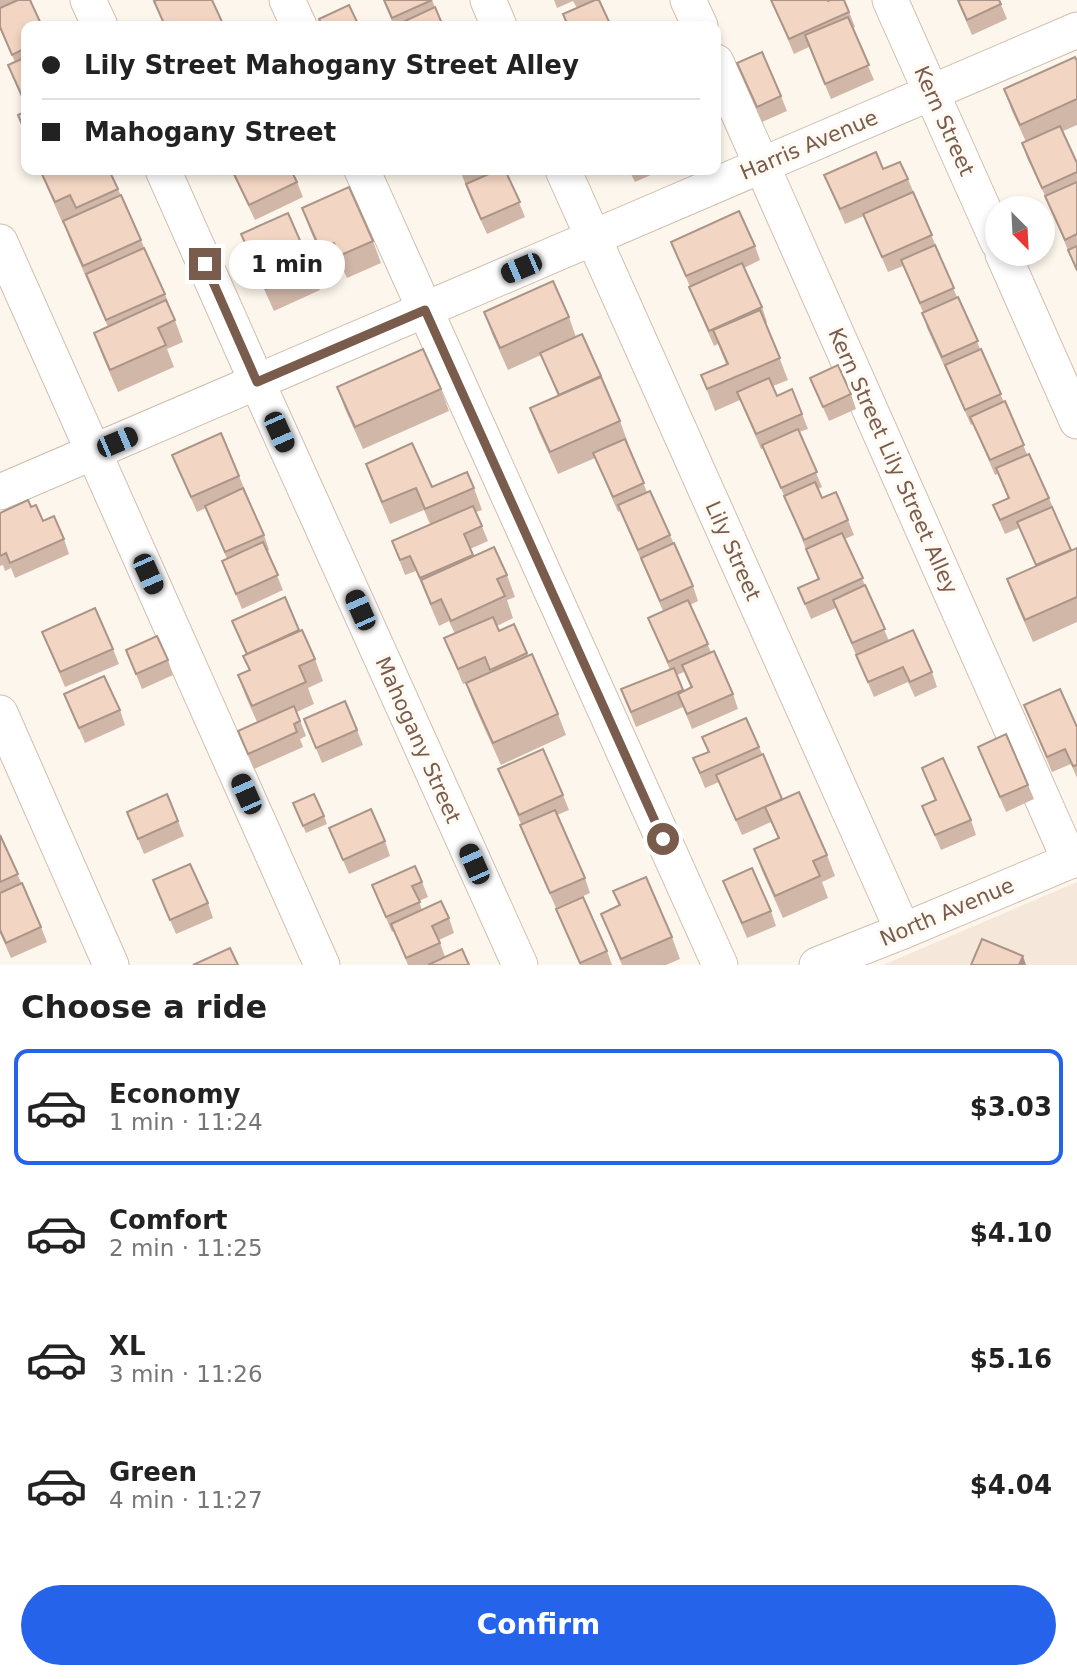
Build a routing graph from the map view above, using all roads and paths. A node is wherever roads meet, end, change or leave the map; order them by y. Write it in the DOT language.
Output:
graph roads {
  1 [pos="88,0"];
  2 [pos="287,0"];
  3 [pos="488,0"];
  4 [pos="688,0"];
  5 [pos="890,0"];
  6 [pos="98,21"];
  7 [pos="297,21"];
  8 [pos="497,21"];
  9 [pos="698,21"];
  10 [pos="1077,30"];
  11 [pos="721,73"];
  12 [pos="931,92"];
  13 [pos="762,165"];
  14 [pos="165,175"];
  15 [pos="364,175"];
  16 [pos="565,175"];
  17 [pos="985,213"];
  18 [pos="593,237"];
  19 [pos="0,242"];
  20 [pos="1008,266"];
  21 [pos="425,310"];
  22 [pos="257,382"];
  23 [pos="1077,421"];
  24 [pos="93,452"];
  25 [pos="0,492"];
  26 [pos="0,713"];
  27 [pos="1073,860"];
  28 [pos="903,932"];
  29 [pos="111,965"];
  30 [pos="322,965"];
  31 [pos="520,965"];
  32 [pos="720,965"];
  33 [pos="817,965"];
  1 -- 6 [label="street"];
  2 -- 7 [label="street"];
  3 -- 8 [label="street"];
  4 -- 9 [label="street"];
  5 -- 12 [label="street, Kern Street"];
  10 -- 12 [label="street, Harris Avenue"];
  11 -- 13 [label="street, Kern Street Lily Street Alley"];
  12 -- 13 [label="street, Harris Avenue"];
  12 -- 17 [label="street, Kern Street"];
  13 -- 18 [label="street, Harris Avenue"];
  13 -- 27 [label="street, Kern Street Lily Street Alley"];
  14 -- 22 [label="street, Mahogany Street"];
  15 -- 21 [label="street"];
  16 -- 18 [label="street, Lily Street"];
  18 -- 21 [label="street, Harris Avenue"];
  18 -- 28 [label="street, Lily Street"];
  19 -- 24 [label="street"];
  20 -- 23 [label="street"];
  21 -- 22 [label="street, Harris Avenue"];
  21 -- 32 [label="street"];
  22 -- 24 [label="street, Harris Avenue"];
  22 -- 31 [label="street, Mahogany Street"];
  24 -- 25 [label="street, Harris Avenue"];
  24 -- 30 [label="street"];
  26 -- 29 [label="street"];
  27 -- 28 [label="street, North Avenue"];
  28 -- 33 [label="street, North Avenue"];
}
